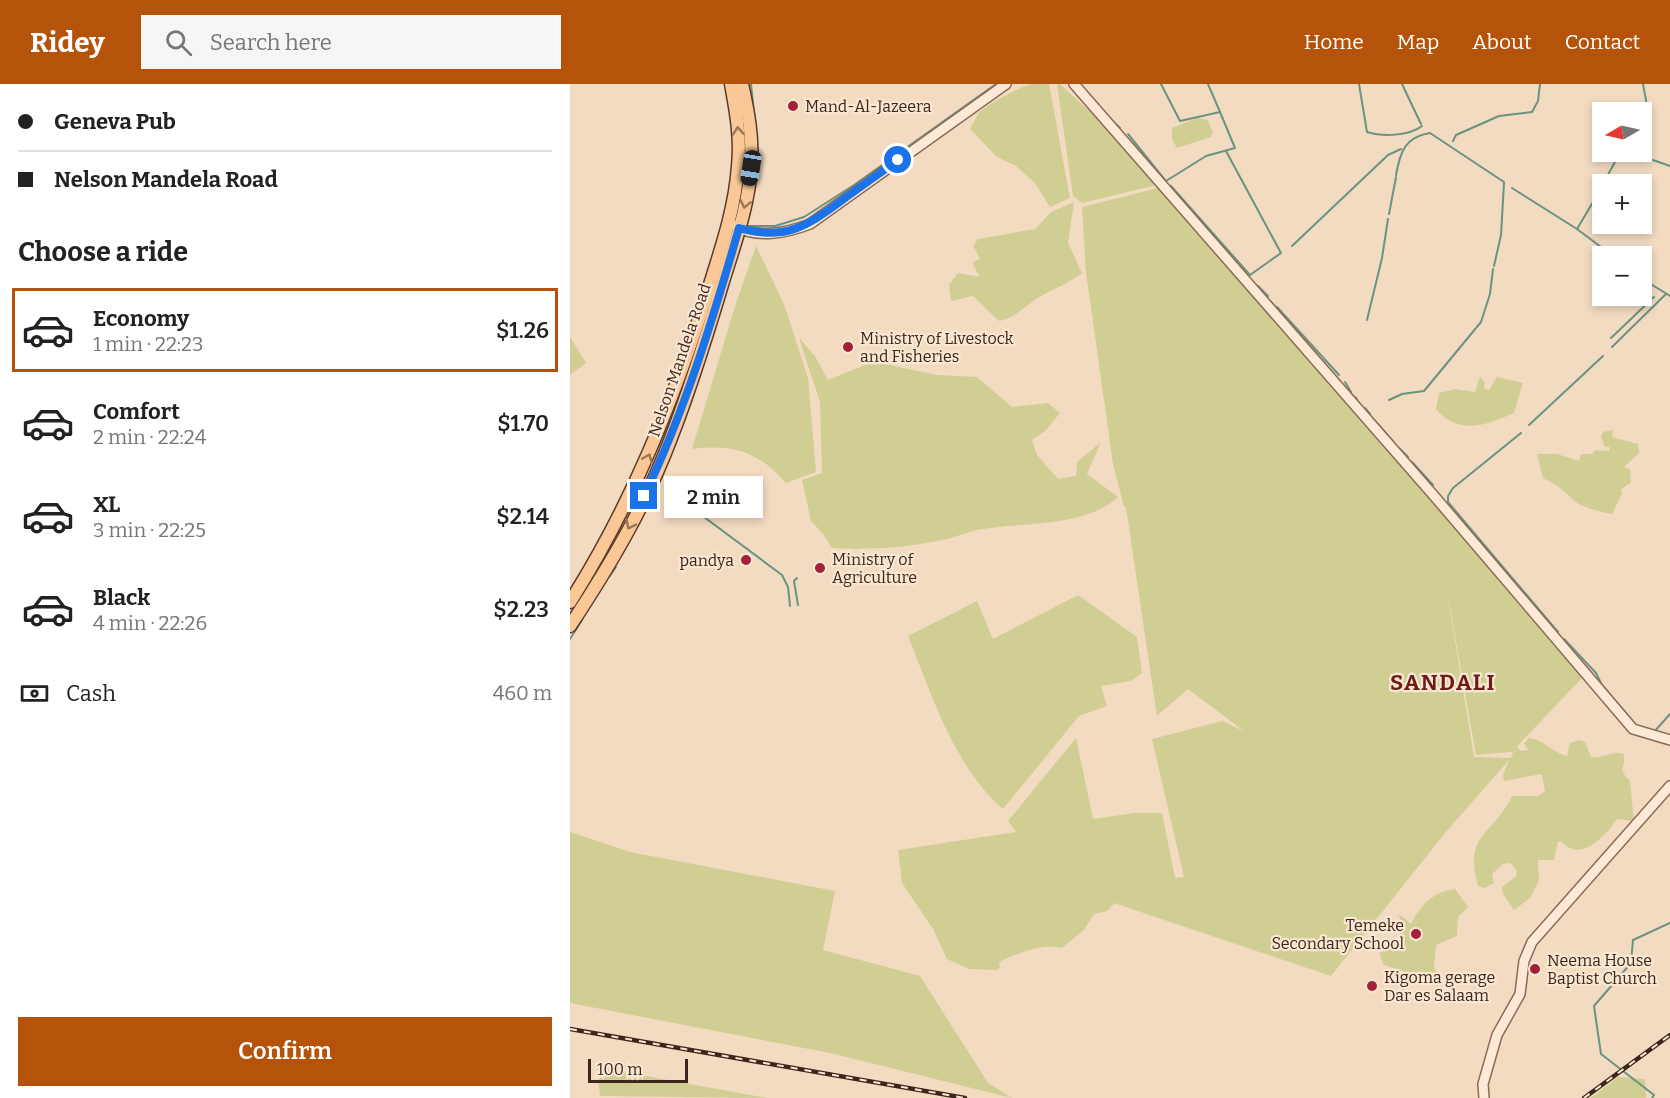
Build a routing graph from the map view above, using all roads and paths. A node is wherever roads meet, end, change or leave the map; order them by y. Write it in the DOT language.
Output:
graph roads {
  1 [pos="731,84"];
  2 [pos="742,84"];
  3 [pos="1006,84"];
  4 [pos="1074,84"];
  5 [pos="734,225"];
  6 [pos="570,602"];
  7 [pos="570,626"];
  8 [pos="1670,740"];
  9 [pos="1670,786"];
  10 [pos="1484,1098"];
  5 -- 1 [label="main road, Nelson Mandela Road, one-way"];
  2 -- 5 [label="main road, Nelson Mandela Road, one-way"];
  3 -- 5 [label="street"];
  4 -- 8 [label="street"];
  6 -- 5 [label="main road, Nelson Mandela Road, one-way"];
  5 -- 7 [label="main road, Nelson Mandela Road, one-way"];
  9 -- 10 [label="street"];
}
